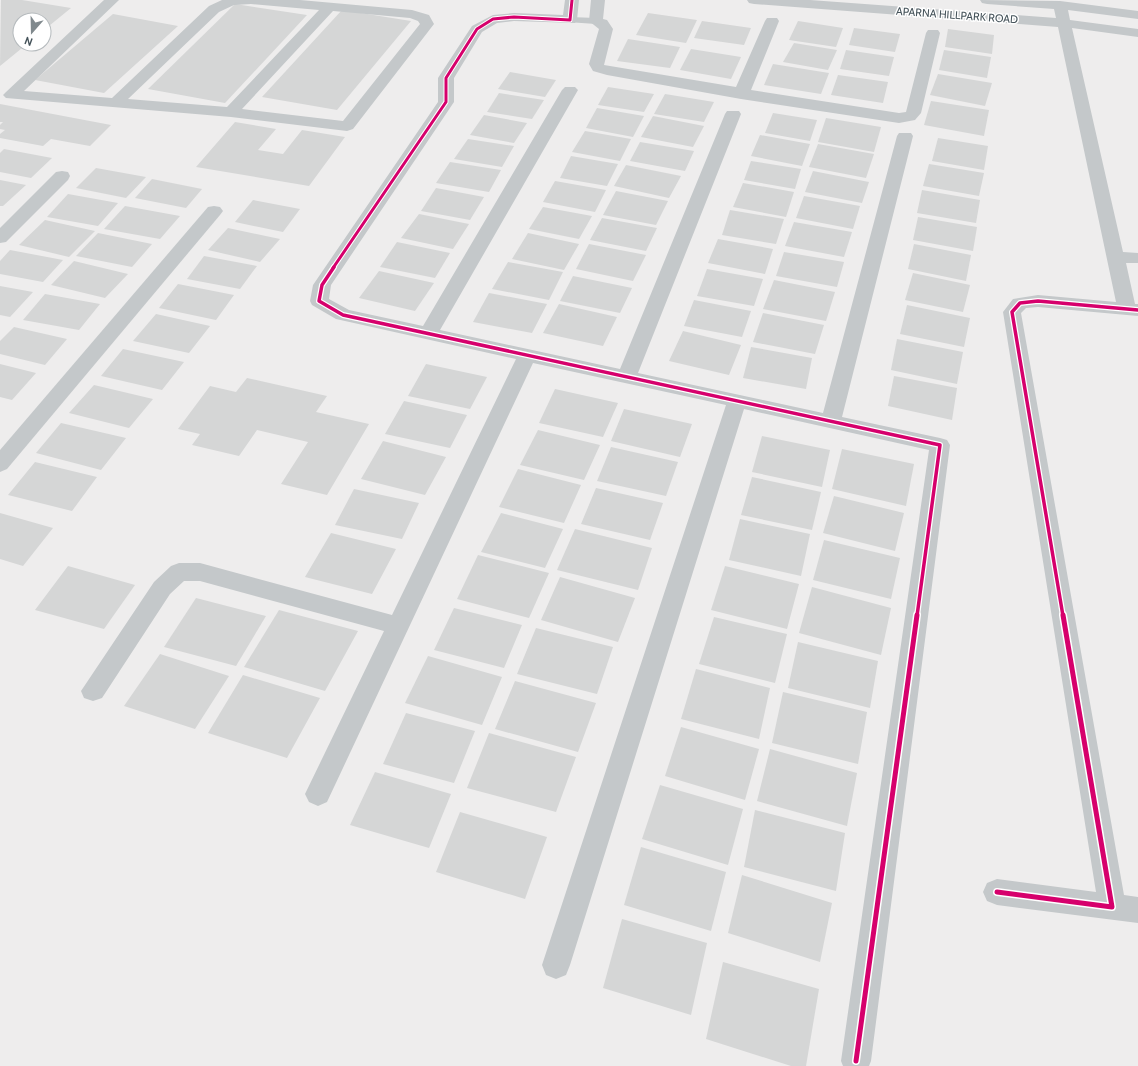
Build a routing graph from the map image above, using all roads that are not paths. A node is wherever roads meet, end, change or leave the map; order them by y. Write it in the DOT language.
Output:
graph roads {
  1 [pos="112,0"];
  2 [pos="249,0"];
  3 [pos="253,0"];
  4 [pos="572,0"];
  5 [pos="598,0"];
  6 [pos="754,0"];
  7 [pos="769,0"];
  8 [pos="987,0"];
  9 [pos="1060,5"];
  10 [pos="330,6"];
  11 [pos="1138,15"];
  12 [pos="570,20"];
  13 [pos="596,21"];
  14 [pos="772,21"];
  15 [pos="1064,24"];
  16 [pos="933,33"];
  17 [pos="1138,33"];
  18 [pos="570,90"];
  19 [pos="6,94"];
  20 [pos="741,94"];
  21 [pos="117,102"];
  22 [pos="231,112"];
  23 [pos="733,114"];
  24 [pos="905,136"];
  25 [pos="62,176"];
  26 [pos="214,210"];
  27 [pos="0,238"];
  28 [pos="1116,257"];
  29 [pos="1138,258"];
  30 [pos="1132,310"];
  31 [pos="428,334"];
  32 [pos="527,356"];
  33 [pos="626,377"];
  34 [pos="737,401"];
  35 [pos="831,422"];
  36 [pos="0,464"];
  37 [pos="398,626"];
  38 [pos="93,691"];
  39 [pos="318,794"];
  40 [pos="997,892"];
  41 [pos="1125,909"];
  42 [pos="556,965"];
  43 [pos="856,1061"];
  1 -- 19 [label="street"];
  2 -- 21 [label="street"];
  3 -- 10 [label="street"];
  4 -- 12 [label="street"];
  5 -- 13 [label="street"];
  6 -- 7 [label="street, APARNA HILLPARK ROAD"];
  7 -- 15 [label="street, APARNA HILLPARK ROAD"];
  8 -- 9 [label="street, APARNA HILLPARK ROAD"];
  9 -- 11 [label="street, APARNA HILLPARK ROAD"];
  9 -- 15 [label="street"];
  10 -- 22 [label="street"];
  10 -- 22 [label="street"];
  12 -- 13 [label="lane"];
  12 -- 31 [label="street"];
  13 -- 20 [label="street"];
  14 -- 20 [label="street"];
  15 -- 17 [label="street, APARNA HILLPARK ROAD"];
  15 -- 28 [label="street"];
  16 -- 20 [label="street"];
  18 -- 31 [label="street"];
  19 -- 21 [label="street"];
  21 -- 22 [label="street"];
  23 -- 33 [label="street"];
  24 -- 35 [label="street"];
  25 -- 27 [label="street"];
  26 -- 36 [label="street"];
  28 -- 29 [label="street"];
  28 -- 30 [label="street"];
  30 -- 41 [label="street"];
  31 -- 32 [label="street"];
  32 -- 33 [label="street"];
  32 -- 37 [label="street"];
  33 -- 34 [label="street"];
  34 -- 35 [label="street"];
  34 -- 42 [label="street"];
  35 -- 43 [label="street"];
  37 -- 38 [label="street"];
  37 -- 39 [label="street"];
  40 -- 41 [label="street"];
}
